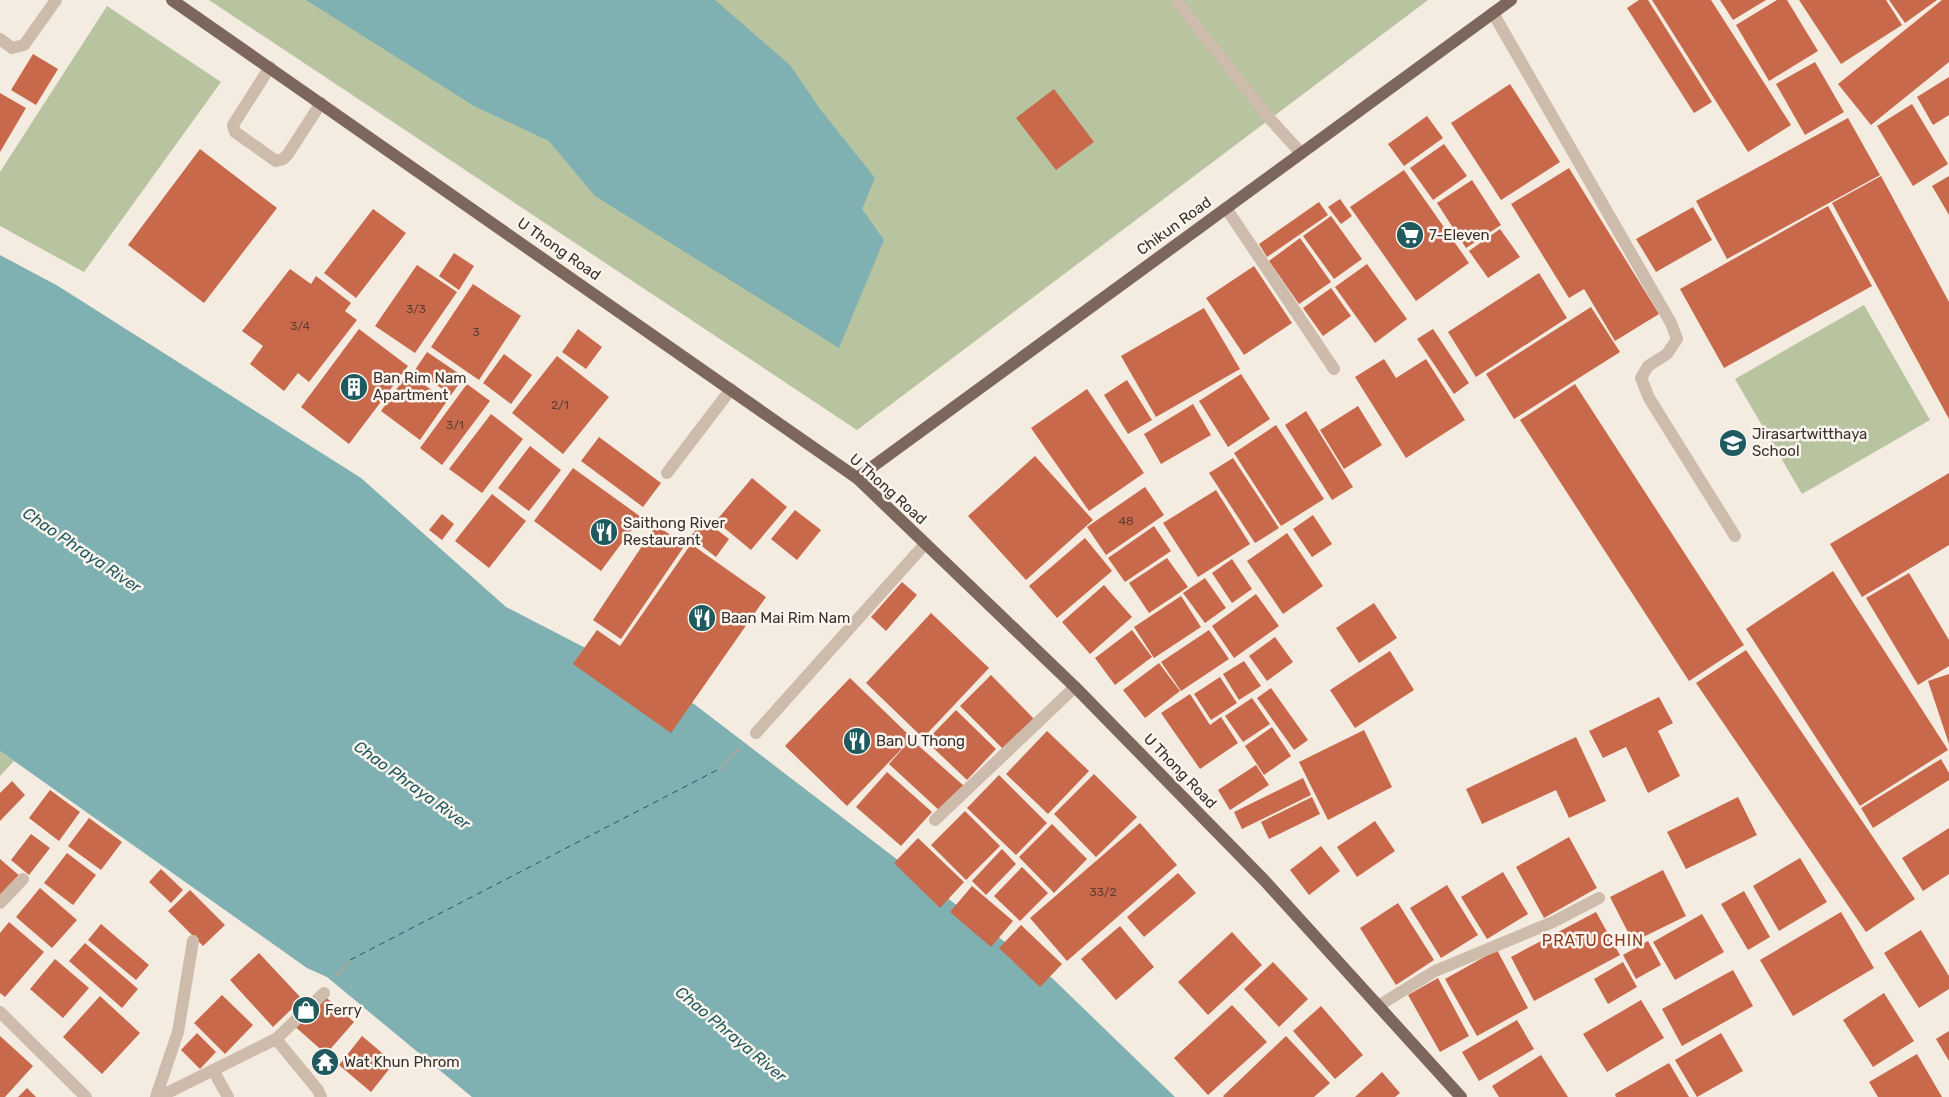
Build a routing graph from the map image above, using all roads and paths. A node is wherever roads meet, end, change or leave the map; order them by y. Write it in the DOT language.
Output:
graph roads {
  1 [pos="56,0"];
  2 [pos="172,0"];
  3 [pos="1176,0"];
  4 [pos="1511,0"];
  5 [pos="1493,13"];
  6 [pos="0,39"];
  7 [pos="270,67"];
  8 [pos="321,103"];
  9 [pos="1301,153"];
  10 [pos="1226,208"];
  11 [pos="1334,369"];
  12 [pos="731,389"];
  13 [pos="667,473"];
  14 [pos="857,478"];
  15 [pos="1735,536"];
  16 [pos="925,544"];
  17 [pos="1075,686"];
  18 [pos="756,733"];
  19 [pos="719,768"];
  20 [pos="935,820"];
  21 [pos="23,879"];
  22 [pos="1599,898"];
  23 [pos="0,904"];
  24 [pos="194,941"];
  25 [pos="324,993"];
  26 [pos="1378,1006"];
  27 [pos="0,1012"];
  28 [pos="276,1039"];
  29 [pos="213,1070"];
  30 [pos="86,1097"];
  31 [pos="158,1097"];
  32 [pos="228,1097"];
  33 [pos="321,1097"];
  34 [pos="1461,1097"];
  1 -- 6 [label="street"];
  2 -- 7 [label="main road, U Thong Road"];
  3 -- 9 [label="street"];
  4 -- 5 [label="main road, Chikun Road"];
  5 -- 9 [label="main road, Chikun Road"];
  5 -- 15 [label="street"];
  7 -- 8 [label="main road, U Thong Road"];
  7 -- 8 [label="street"];
  8 -- 12 [label="main road, U Thong Road"];
  9 -- 10 [label="main road, Chikun Road"];
  10 -- 11 [label="street"];
  10 -- 14 [label="main road, Chikun Road"];
  12 -- 13 [label="street"];
  12 -- 14 [label="main road, U Thong Road"];
  14 -- 16 [label="main road, U Thong Road"];
  16 -- 17 [label="main road, U Thong Road"];
  16 -- 18 [label="street"];
  17 -- 20 [label="street"];
  17 -- 26 [label="main road, U Thong Road"];
  18 -- 19 [label="path"];
  21 -- 23 [label="street"];
  22 -- 26 [label="street"];
  24 -- 31 [label="street"];
  25 -- 28 [label="street"];
  26 -- 34 [label="main road, U Thong Road"];
  27 -- 30 [label="street"];
  28 -- 29 [label="street"];
  28 -- 33 [label="street"];
  29 -- 31 [label="street"];
  29 -- 32 [label="street"];
}
